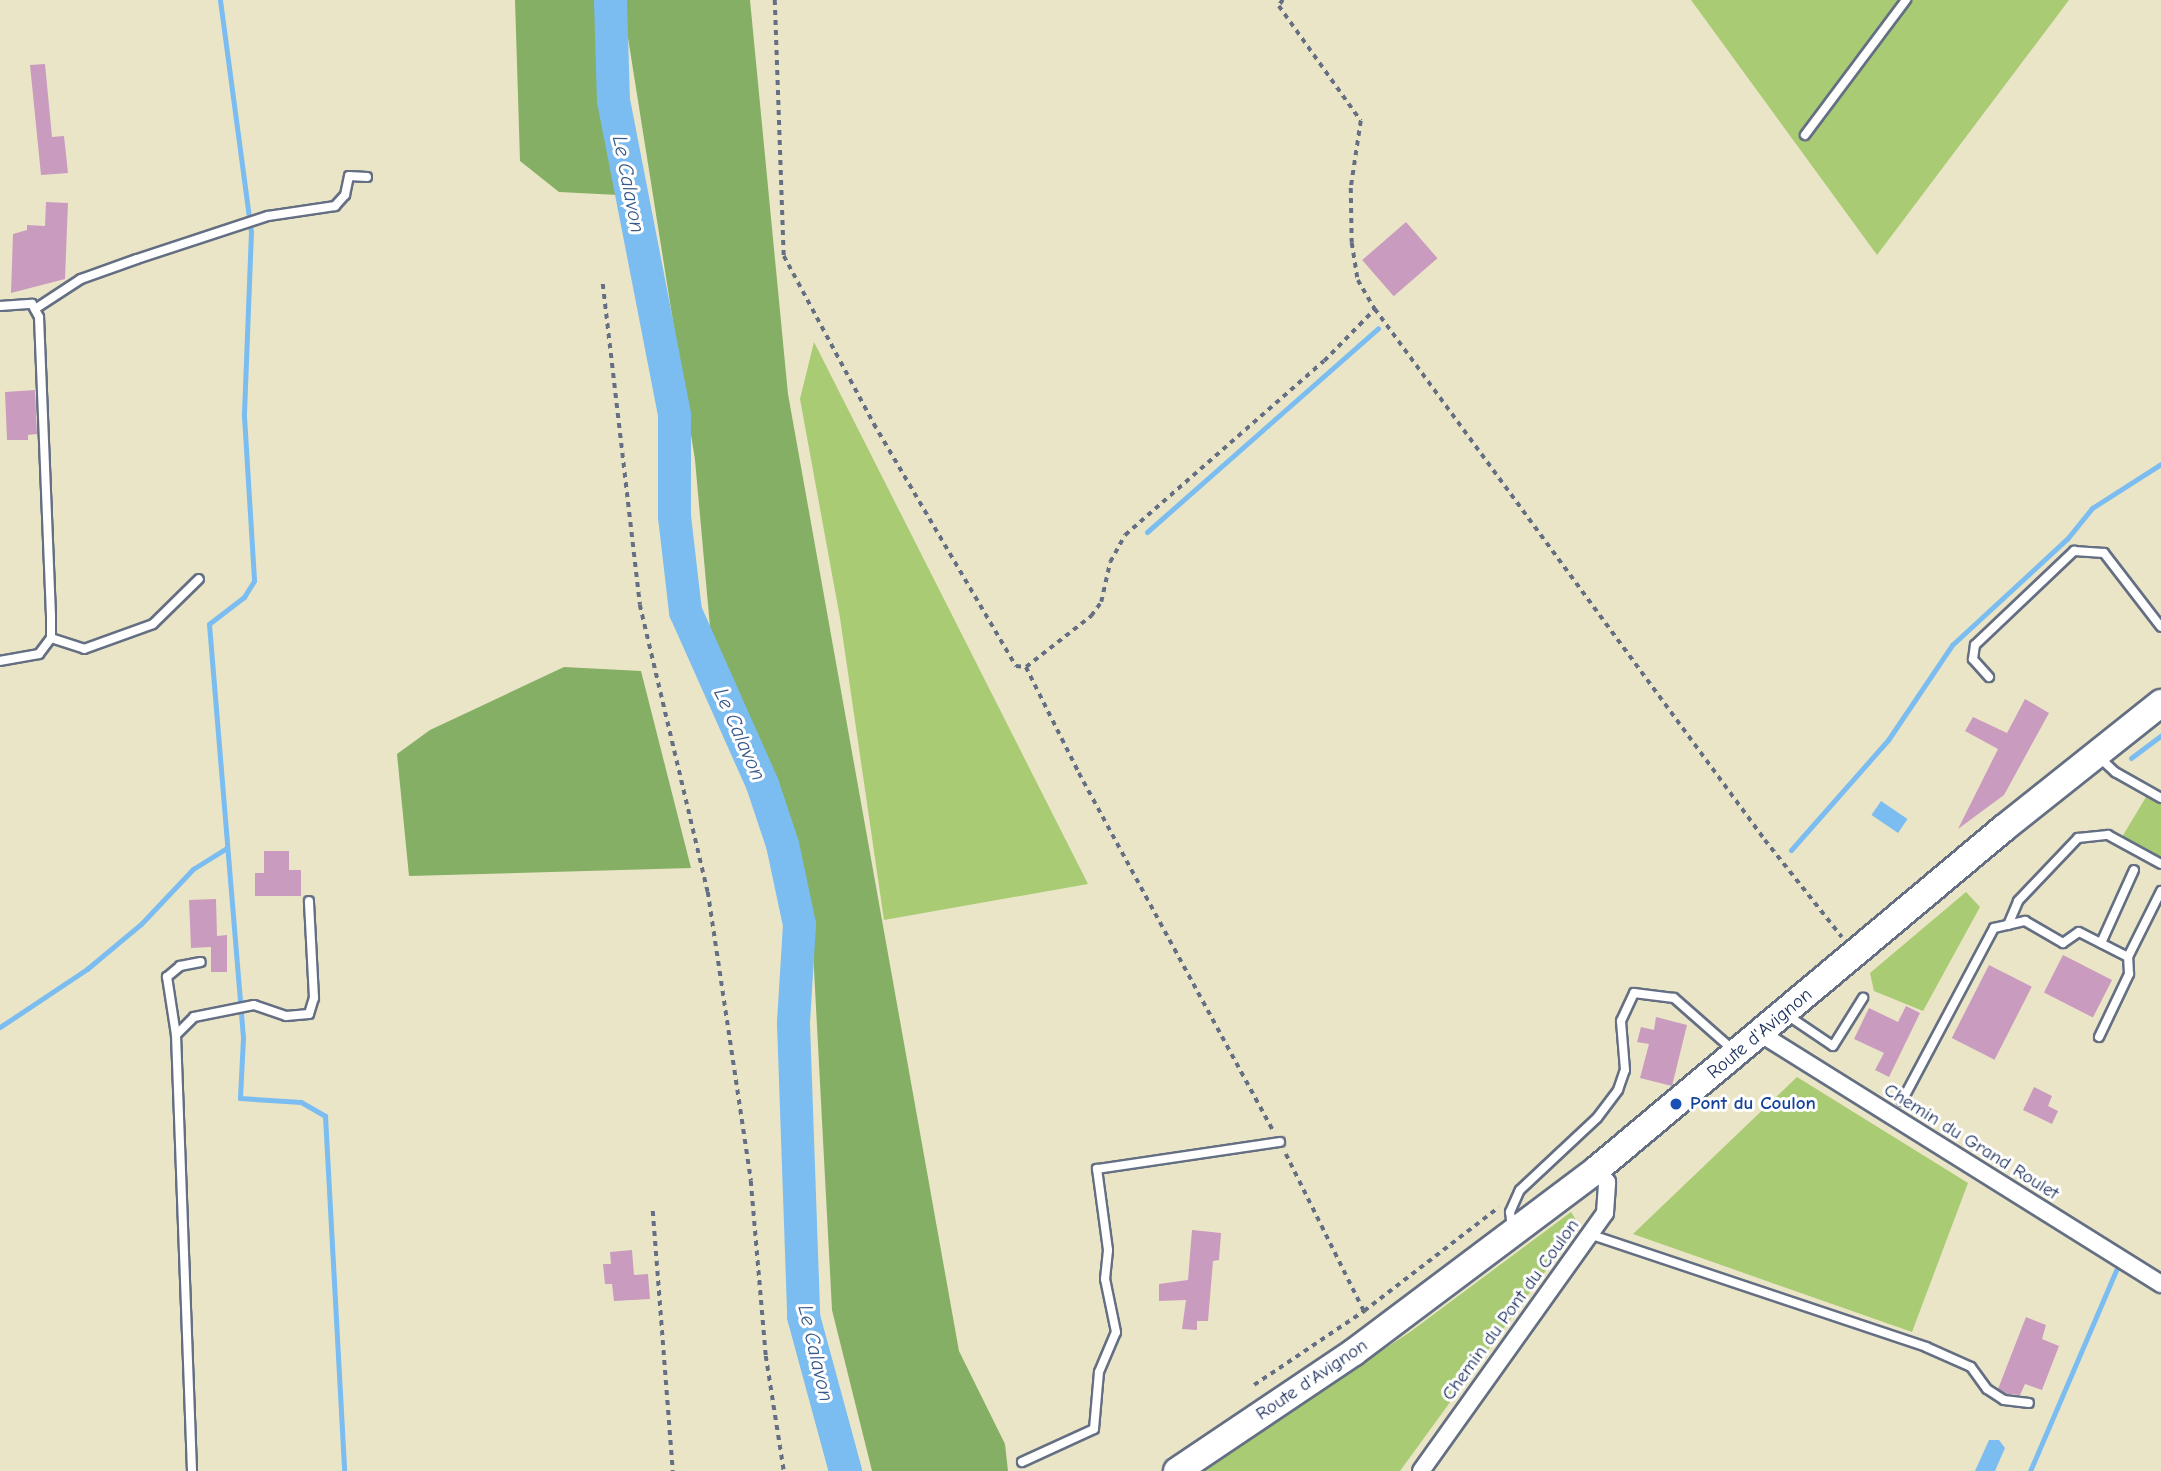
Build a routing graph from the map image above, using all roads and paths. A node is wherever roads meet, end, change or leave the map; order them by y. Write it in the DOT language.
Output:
graph roads {
  1 [pos="775,0"];
  2 [pos="1283,0"];
  3 [pos="1906,0"];
  4 [pos="1805,135"];
  5 [pos="367,177"];
  6 [pos="603,284"];
  7 [pos="0,306"];
  8 [pos="35,309"];
  9 [pos="1375,309"];
  10 [pos="199,579"];
  11 [pos="2161,627"];
  12 [pos="51,638"];
  13 [pos="0,661"];
  14 [pos="1026,667"];
  15 [pos="1989,677"];
  16 [pos="2161,703"];
  17 [pos="2095,754"];
  18 [pos="2161,798"];
  19 [pos="2161,864"];
  20 [pos="2134,870"];
  21 [pos="2161,891"];
  22 [pos="309,901"];
  23 [pos="2008,925"];
  24 [pos="2101,943"];
  25 [pos="1856,953"];
  26 [pos="2128,957"];
  27 [pos="201,962"];
  28 [pos="1863,998"];
  29 [pos="1785,1014"];
  30 [pos="1761,1034"];
  31 [pos="176,1035"];
  32 [pos="2099,1037"];
  33 [pos="1737,1054"];
  34 [pos="1902,1101"];
  35 [pos="1280,1142"];
  36 [pos="1595,1170"];
  37 [pos="1520,1190"];
  38 [pos="653,1211"];
  39 [pos="1513,1234"];
  40 [pos="1592,1234"];
  41 [pos="2161,1283"];
  42 [pos="1364,1311"];
  43 [pos="1254,1385"];
  44 [pos="2029,1403"];
  45 [pos="1022,1462"];
  46 [pos="192,1471"];
  47 [pos="673,1471"];
  48 [pos="784,1471"];
  49 [pos="1177,1471"];
  50 [pos="1421,1471"];
  1 -- 14 [label="path"];
  2 -- 9 [label="path"];
  3 -- 4 [label="lane"];
  5 -- 8 [label="lane"];
  6 -- 48 [label="path"];
  7 -- 8 [label="lane"];
  8 -- 12 [label="lane"];
  9 -- 14 [label="path"];
  9 -- 25 [label="path"];
  10 -- 12 [label="lane"];
  11 -- 15 [label="lane"];
  12 -- 13 [label="lane"];
  14 -- 35 [label="path"];
  16 -- 17 [label="main road, Route d'Avignon"];
  17 -- 18 [label="lane"];
  17 -- 25 [label="main road, Route d'Avignon"];
  19 -- 23 [label="lane"];
  20 -- 24 [label="lane"];
  21 -- 26 [label="lane"];
  22 -- 31 [label="lane"];
  23 -- 24 [label="lane"];
  23 -- 34 [label="lane"];
  24 -- 26 [label="lane"];
  25 -- 29 [label="main road, Route d'Avignon"];
  26 -- 32 [label="lane"];
  27 -- 31 [label="lane"];
  28 -- 29 [label="lane"];
  29 -- 30 [label="main road, Route d'Avignon"];
  30 -- 33 [label="main road, Route d'Avignon"];
  30 -- 41 [label="street, Chemin du Grand Roulet"];
  31 -- 46 [label="lane"];
  33 -- 36 [label="main road, Route d'Avignon"];
  33 -- 37 [label="lane"];
  35 -- 42 [label="path"];
  35 -- 45 [label="lane"];
  36 -- 39 [label="main road, Route d'Avignon"];
  36 -- 40 [label="street, Chemin du Pont du Coulon"];
  37 -- 39 [label="lane"];
  37 -- 42 [label="path"];
  38 -- 47 [label="path"];
  39 -- 49 [label="main road, Route d'Avignon"];
  40 -- 44 [label="lane"];
  40 -- 50 [label="street, Chemin du Pont du Coulon"];
  42 -- 43 [label="path"];
}
